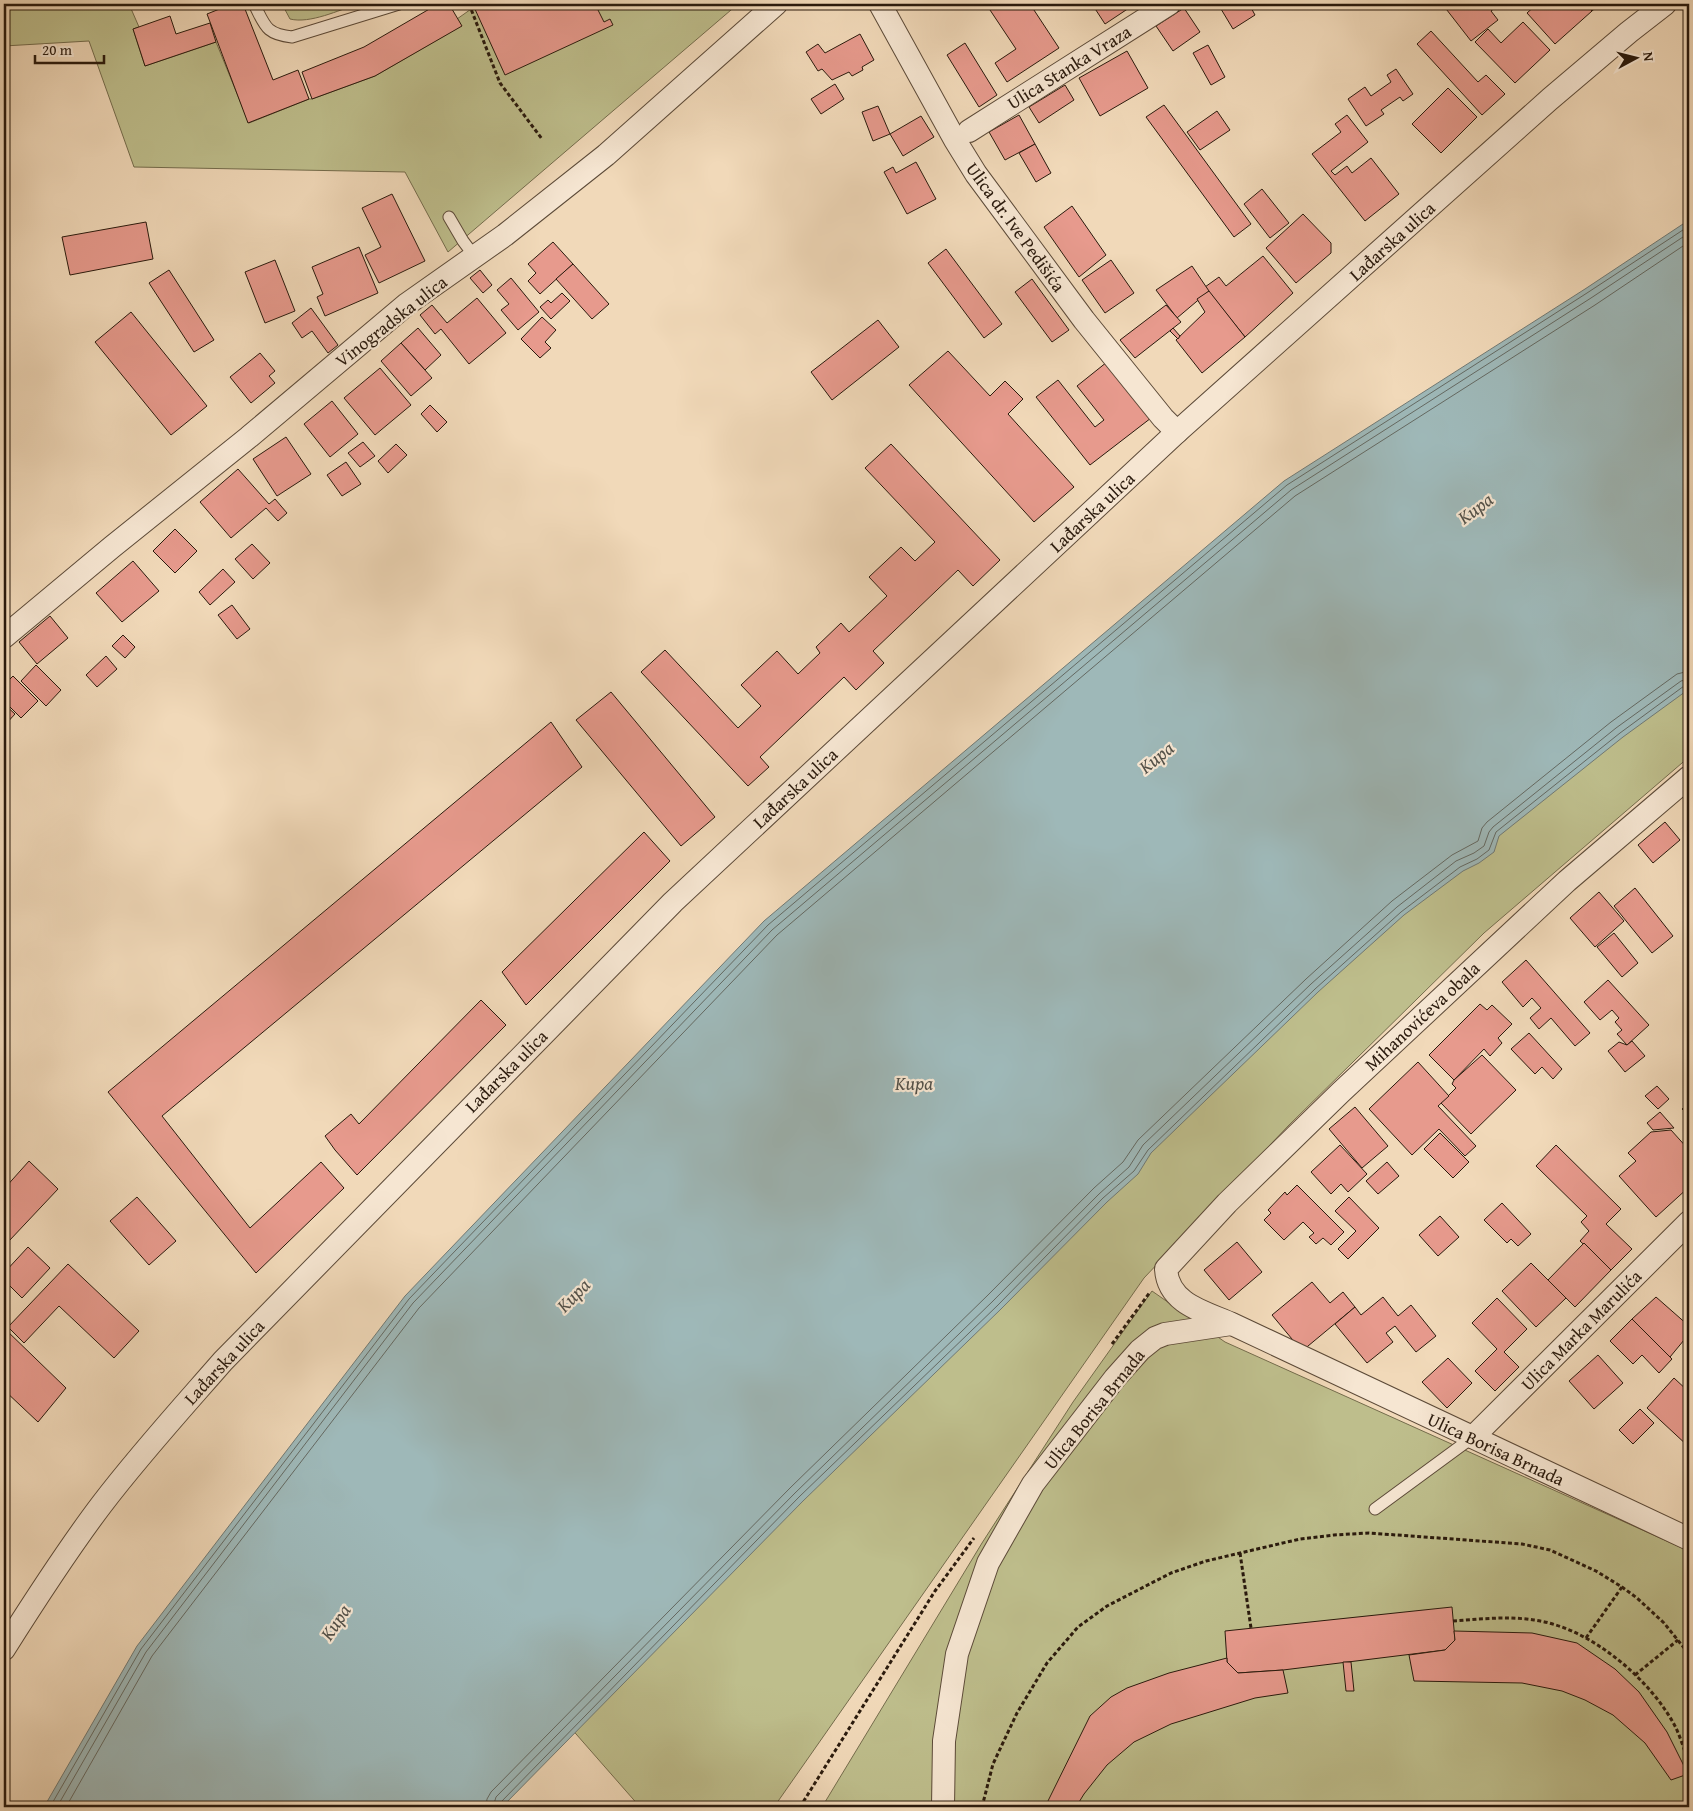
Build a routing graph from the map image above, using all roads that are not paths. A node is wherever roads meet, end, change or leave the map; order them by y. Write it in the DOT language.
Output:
graph roads {
  1 [pos="254,4"];
  2 [pos="396,4"];
  3 [pos="776,4"];
  4 [pos="880,4"];
  5 [pos="1169,4"];
  6 [pos="1665,4"];
  7 [pos="969,131"];
  8 [pos="449,217"];
  9 [pos="475,256"];
  10 [pos="1178,432"];
  11 [pos="4,636"];
  12 [pos="1689,776"];
  13 [pos="1689,1222"];
  14 [pos="1232,1324"];
  15 [pos="1473,1438"];
  16 [pos="1375,1509"];
  17 [pos="1689,1539"];
  18 [pos="4,1648"];
  19 [pos="943,1807"];
  1 -- 2 [label="lane"];
  3 -- 9 [label="street, Vinogradska ulica"];
  4 -- 10 [label="street, Ulica dr. Ive Pedišića"];
  5 -- 7 [label="street, Ulica Stanka Vraza"];
  6 -- 10 [label="street, Lađarska ulica"];
  8 -- 9 [label="lane"];
  9 -- 11 [label="street, Vinogradska ulica"];
  10 -- 18 [label="street, Lađarska ulica"];
  12 -- 14 [label="street, Mihanovićeva obala"];
  13 -- 15 [label="street, Ulica Marka Marulića"];
  14 -- 15 [label="street, Ulica Borisa Brnada"];
  14 -- 19 [label="street, Ulica Borisa Brnada"];
  15 -- 16 [label="lane"];
  15 -- 17 [label="street, Ulica Borisa Brnada"];
}
